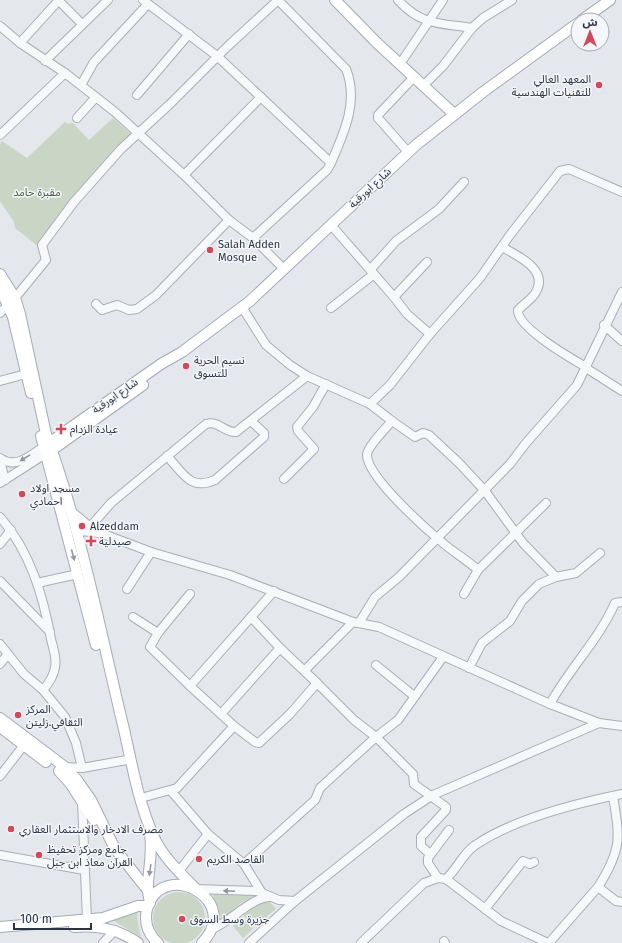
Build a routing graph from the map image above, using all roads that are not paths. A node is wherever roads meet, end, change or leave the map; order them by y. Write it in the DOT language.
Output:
graph roads {
  1 [pos="58,0"];
  2 [pos="108,0"];
  3 [pos="278,0"];
  4 [pos="335,0"];
  5 [pos="398,0"];
  6 [pos="443,0"];
  7 [pos="512,0"];
  8 [pos="610,0"];
  9 [pos="145,2"];
  10 [pos="593,12"];
  11 [pos="429,22"];
  12 [pos="82,24"];
  13 [pos="0,26"];
  14 [pos="472,28"];
  15 [pos="570,29"];
  16 [pos="189,34"];
  17 [pos="20,44"];
  18 [pos="217,56"];
  19 [pos="45,61"];
  20 [pos="400,64"];
  21 [pos="65,72"];
  22 [pos="414,77"];
  23 [pos="81,84"];
  24 [pos="423,86"];
  25 [pos="137,95"];
  26 [pos="96,97"];
  27 [pos="261,97"];
  28 [pos="454,114"];
  29 [pos="77,118"];
  30 [pos="137,134"];
  31 [pos="0,135"];
  32 [pos="408,152"];
  33 [pos="331,163"];
  34 [pos="184,175"];
  35 [pos="464,182"];
  36 [pos="622,192"];
  37 [pos="229,220"];
  38 [pos="331,225"];
  39 [pos="253,238"];
  40 [pos="502,247"];
  41 [pos="427,262"];
  42 [pos="284,269"];
  43 [pos="372,272"];
  44 [pos="0,274"];
  45 [pos="0,288"];
  46 [pos="622,292"];
  47 [pos="394,297"];
  48 [pos="11,301"];
  49 [pos="96,304"];
  50 [pos="242,307"];
  51 [pos="331,308"];
  52 [pos="0,313"];
  53 [pos="604,325"];
  54 [pos="430,334"];
  55 [pos="622,341"];
  56 [pos="586,368"];
  57 [pos="26,374"];
  58 [pos="307,376"];
  59 [pos="0,381"];
  60 [pos="326,384"];
  61 [pos="622,391"];
  62 [pos="370,404"];
  63 [pos="392,420"];
  64 [pos="251,421"];
  65 [pos="48,448"];
  66 [pos="167,456"];
  67 [pos="0,458"];
  68 [pos="0,461"];
  69 [pos="284,479"];
  70 [pos="2,481"];
  71 [pos="485,491"];
  72 [pos="546,503"];
  73 [pos="70,510"];
  74 [pos="0,517"];
  75 [pos="90,527"];
  76 [pos="11,530"];
  77 [pos="71,532"];
  78 [pos="100,533"];
  79 [pos="515,533"];
  80 [pos="438,538"];
  81 [pos="0,544"];
  82 [pos="151,552"];
  83 [pos="600,553"];
  84 [pos="478,570"];
  85 [pos="78,574"];
  86 [pos="556,577"];
  87 [pos="0,581"];
  88 [pos="37,583"];
  89 [pos="127,589"];
  90 [pos="274,591"];
  91 [pos="190,594"];
  92 [pos="464,594"];
  93 [pos="622,602"];
  94 [pos="133,617"];
  95 [pos="251,617"];
  96 [pos="356,622"];
  97 [pos="158,632"];
  98 [pos="50,633"];
  99 [pos="0,644"];
  100 [pos="280,648"];
  101 [pos="8,654"];
  102 [pos="443,657"];
  103 [pos="0,664"];
  104 [pos="376,665"];
  105 [pos="469,668"];
  106 [pos="306,670"];
  107 [pos="317,683"];
  108 [pos="190,686"];
  109 [pos="43,690"];
  110 [pos="414,696"];
  111 [pos="550,704"];
  112 [pos="221,714"];
  113 [pos="0,718"];
  114 [pos="599,723"];
  115 [pos="234,726"];
  116 [pos="622,726"];
  117 [pos="0,727"];
  118 [pos="376,737"];
  119 [pos="24,745"];
  120 [pos="126,760"];
  121 [pos="65,767"];
  122 [pos="82,768"];
  123 [pos="0,776"];
  124 [pos="171,791"];
  125 [pos="622,794"];
  126 [pos="432,795"];
  127 [pos="613,796"];
  128 [pos="141,798"];
  129 [pos="82,801"];
  130 [pos="449,830"];
  131 [pos="208,834"];
  132 [pos="430,854"];
  133 [pos="0,855"];
  134 [pos="534,862"];
  135 [pos="244,864"];
  136 [pos="84,870"];
  137 [pos="179,871"];
  138 [pos="438,878"];
  139 [pos="446,879"];
  140 [pos="598,887"];
  141 [pos="196,889"];
  142 [pos="266,895"];
  143 [pos="149,900"];
  144 [pos="295,901"];
  145 [pos="622,902"];
  146 [pos="485,909"];
  147 [pos="87,920"];
  148 [pos="0,927"];
  149 [pos="212,929"];
  150 [pos="115,930"];
  151 [pos="0,933"];
  152 [pos="155,942"];
  153 [pos="103,943"];
  154 [pos="138,943"];
  155 [pos="202,943"];
  156 [pos="212,943"];
  157 [pos="249,943"];
  158 [pos="361,943"];
  159 [pos="549,943"];
  1 -- 12 [label="street"];
  1 -- 17 [label="street"];
  2 -- 12 [label="street"];
  3 -- 18 [label="street"];
  3 -- 33 [label="street"];
  4 -- 20 [label="main road"];
  5 -- 11 [label="street"];
  6 -- 11 [label="street"];
  7 -- 14 [label="street"];
  8 -- 10 [label="main road"];
  9 -- 16 [label="street"];
  9 -- 23 [label="street"];
  11 -- 14 [label="street"];
  11 -- 20 [label="street"];
  12 -- 19 [label="street"];
  13 -- 17 [label="street"];
  14 -- 24 [label="street"];
  15 -- 28 [label="main road, شارع ابورقية"];
  16 -- 18 [label="street"];
  16 -- 25 [label="street"];
  17 -- 19 [label="street"];
  18 -- 27 [label="street"];
  18 -- 30 [label="street"];
  19 -- 21 [label="street"];
  20 -- 22 [label="main road"];
  21 -- 23 [label="street"];
  21 -- 31 [label="street"];
  22 -- 24 [label="main road"];
  22 -- 32 [label="street"];
  23 -- 26 [label="street"];
  24 -- 28 [label="main road"];
  26 -- 29 [label="street"];
  26 -- 30 [label="street"];
  27 -- 33 [label="street"];
  27 -- 34 [label="street"];
  28 -- 32 [label="main road, شارع ابورقية"];
  30 -- 34 [label="street"];
  30 -- 48 [label="street"];
  32 -- 38 [label="main road, شارع ابورقية"];
  33 -- 39 [label="street"];
  34 -- 37 [label="street"];
  35 -- 43 [label="street"];
  36 -- 40 [label="street"];
  37 -- 39 [label="street"];
  37 -- 49 [label="street"];
  38 -- 42 [label="main road, شارع ابورقية"];
  38 -- 43 [label="street"];
  39 -- 42 [label="street"];
  40 -- 54 [label="street"];
  40 -- 56 [label="street"];
  41 -- 47 [label="street"];
  42 -- 50 [label="main road, شارع ابورقية"];
  43 -- 47 [label="street"];
  43 -- 51 [label="street"];
  44 -- 48 [label="main road"];
  45 -- 48 [label="main road"];
  46 -- 53 [label="street"];
  47 -- 54 [label="street"];
  48 -- 52 [label="street"];
  48 -- 57 [label="main road"];
  48 -- 65 [label="main road"];
  50 -- 58 [label="street"];
  50 -- 65 [label="main road, شارع ابورقية"];
  53 -- 55 [label="street"];
  53 -- 56 [label="street"];
  54 -- 62 [label="street"];
  56 -- 61 [label="street"];
  56 -- 71 [label="street"];
  57 -- 59 [label="street"];
  57 -- 65 [label="main road"];
  58 -- 60 [label="street"];
  58 -- 64 [label="street"];
  60 -- 62 [label="street"];
  60 -- 69 [label="street"];
  62 -- 63 [label="street"];
  63 -- 71 [label="street"];
  63 -- 80 [label="street"];
  64 -- 66 [label="street"];
  64 -- 66 [label="street"];
  65 -- 67 [label="street, شارع ابورقية, one-way"];
  65 -- 70 [label="street, شارع ابورقية"];
  65 -- 73 [label="main road"];
  65 -- 77 [label="main road"];
  66 -- 75 [label="street"];
  68 -- 70 [label="street, شارع ابورقية"];
  71 -- 79 [label="street"];
  71 -- 80 [label="street"];
  72 -- 79 [label="street"];
  73 -- 75 [label="street"];
  73 -- 77 [label="main road"];
  74 -- 76 [label="street"];
  75 -- 78 [label="street"];
  76 -- 81 [label="street"];
  76 -- 88 [label="street"];
  77 -- 78 [label="street"];
  77 -- 85 [label="main road, one-way"];
  77 -- 128 [label="main road"];
  78 -- 82 [label="street"];
  79 -- 84 [label="street"];
  79 -- 86 [label="street"];
  80 -- 84 [label="street"];
  80 -- 96 [label="street"];
  82 -- 89 [label="street"];
  82 -- 90 [label="street"];
  83 -- 86 [label="street"];
  84 -- 92 [label="street"];
  85 -- 88 [label="street"];
  85 -- 120 [label="main road"];
  86 -- 105 [label="street"];
  87 -- 98 [label="street"];
  88 -- 98 [label="street"];
  90 -- 95 [label="street"];
  90 -- 96 [label="street"];
  91 -- 97 [label="street"];
  93 -- 111 [label="street"];
  94 -- 97 [label="street"];
  95 -- 100 [label="street"];
  95 -- 108 [label="street"];
  96 -- 102 [label="street"];
  96 -- 106 [label="street"];
  97 -- 108 [label="street"];
  98 -- 109 [label="street"];
  99 -- 101 [label="street"];
  100 -- 106 [label="street"];
  100 -- 112 [label="street"];
  101 -- 103 [label="street"];
  101 -- 109 [label="street"];
  102 -- 105 [label="street"];
  102 -- 110 [label="street"];
  104 -- 110 [label="street"];
  105 -- 111 [label="street"];
  106 -- 107 [label="street"];
  107 -- 115 [label="street"];
  107 -- 118 [label="street"];
  108 -- 112 [label="street"];
  109 -- 122 [label="street"];
  110 -- 118 [label="street"];
  111 -- 114 [label="street"];
  112 -- 115 [label="street"];
  113 -- 121 [label="main road"];
  114 -- 116 [label="street"];
  114 -- 126 [label="street"];
  115 -- 124 [label="street"];
  117 -- 119 [label="main road"];
  118 -- 126 [label="street"];
  118 -- 135 [label="street"];
  119 -- 123 [label="street"];
  119 -- 129 [label="main road"];
  120 -- 122 [label="street"];
  120 -- 143 [label="main road, one-way"];
  121 -- 122 [label="street"];
  121 -- 143 [label="main road"];
  124 -- 128 [label="street"];
  124 -- 131 [label="street"];
  125 -- 127 [label="street"];
  126 -- 132 [label="street"];
  126 -- 144 [label="street"];
  127 -- 139 [label="street"];
  127 -- 140 [label="street"];
  128 -- 137 [label="main road"];
  129 -- 136 [label="street"];
  129 -- 143 [label="main road"];
  130 -- 132 [label="street"];
  131 -- 135 [label="street"];
  131 -- 137 [label="street"];
  132 -- 138 [label="street"];
  133 -- 136 [label="street"];
  134 -- 146 [label="street"];
  135 -- 142 [label="street"];
  136 -- 147 [label="street"];
  137 -- 141 [label="main road"];
  138 -- 139 [label="street"];
  138 -- 158 [label="street"];
  139 -- 146 [label="street"];
  140 -- 145 [label="street"];
  140 -- 159 [label="street"];
  142 -- 141 [label="street, one-way"];
  141 -- 143 [label="main road"];
  141 -- 149 [label="main road"];
  142 -- 144 [label="street"];
  142 -- 149 [label="street"];
  143 -- 147 [label="main road"];
  143 -- 152 [label="main road"];
  144 -- 157 [label="street"];
  146 -- 159 [label="street"];
  147 -- 148 [label="main road"];
  149 -- 155 [label="main road"];
  149 -- 156 [label="main road"];
  150 -- 151 [label="main road"];
  150 -- 153 [label="street"];
  150 -- 154 [label="main road"];
}
